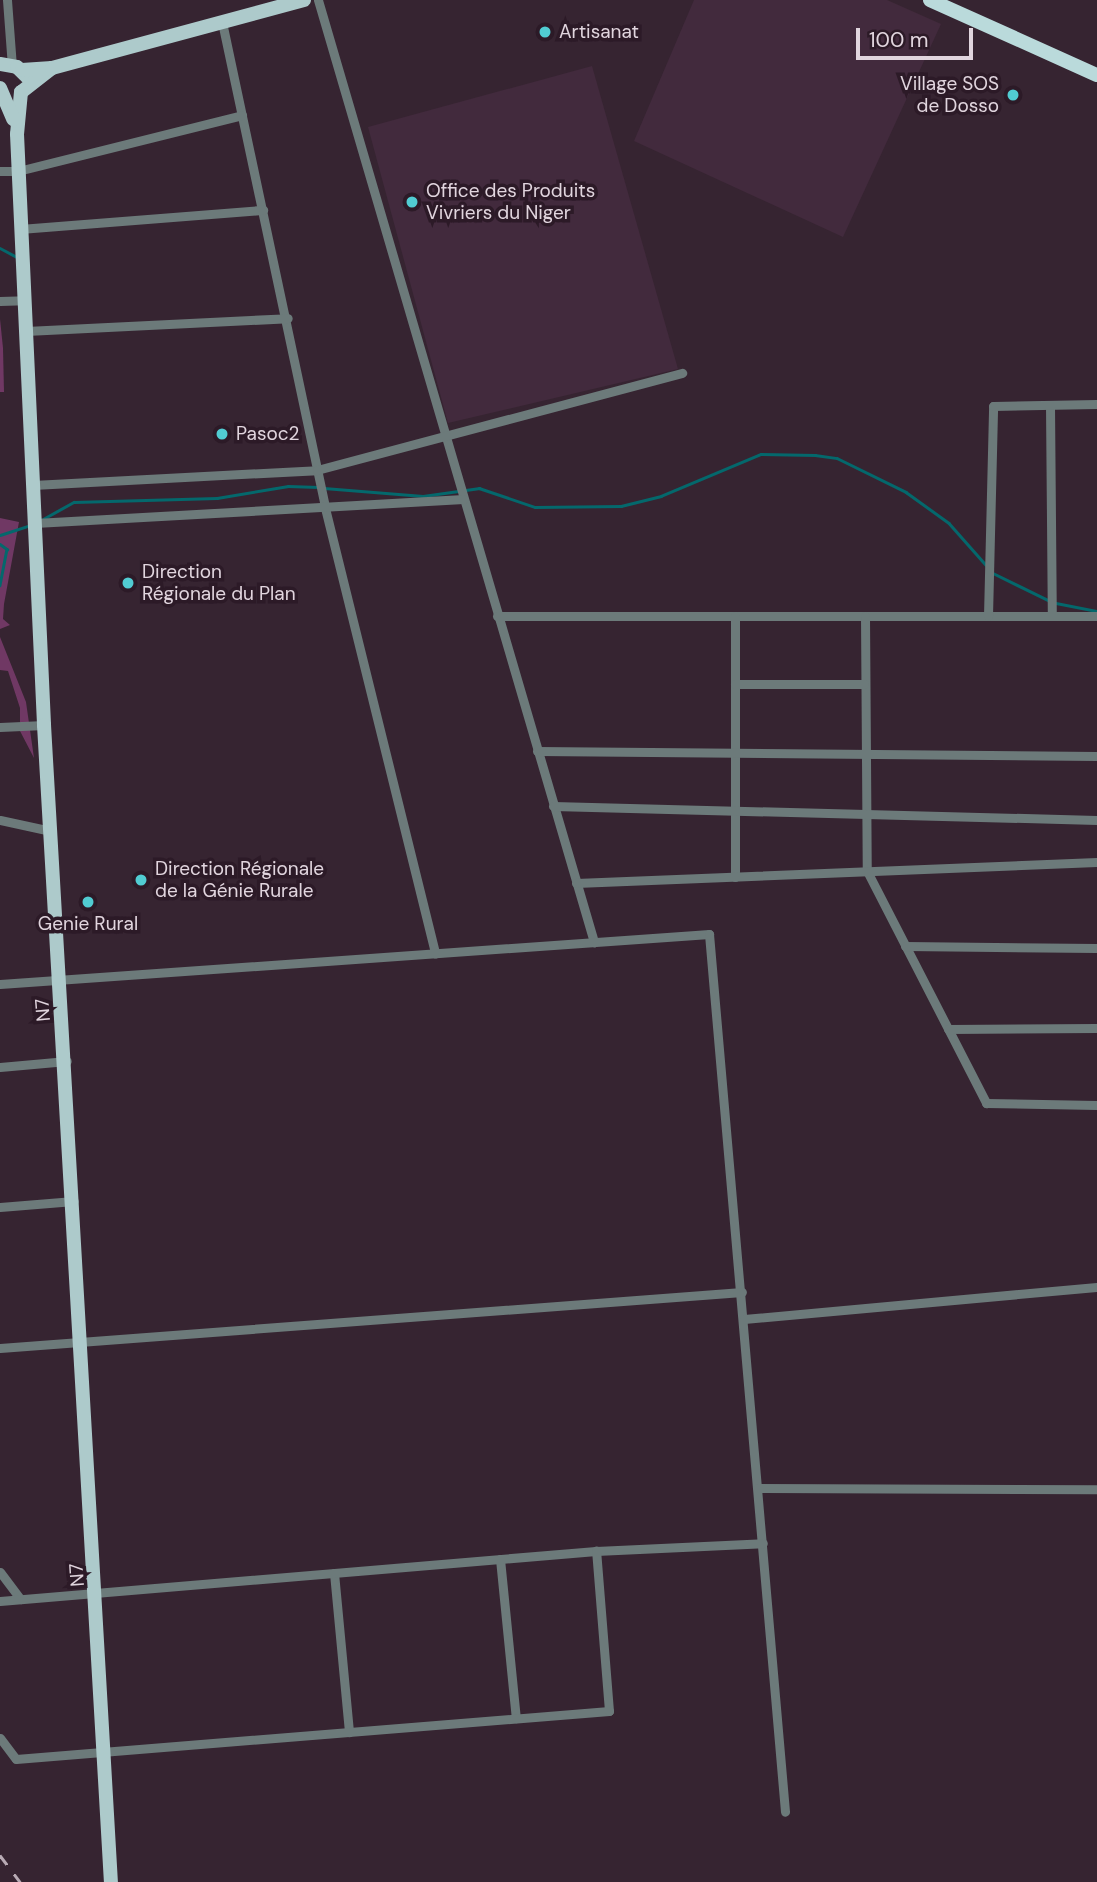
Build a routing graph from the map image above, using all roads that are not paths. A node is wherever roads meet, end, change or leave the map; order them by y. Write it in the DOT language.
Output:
graph roads {
  1 [pos="7,0"];
  2 [pos="304,0"];
  3 [pos="318,0"];
  4 [pos="930,0"];
  5 [pos="222,22"];
  6 [pos="8,68"];
  7 [pos="52,68"];
  8 [pos="1097,75"];
  9 [pos="24,89"];
  10 [pos="1,90"];
  11 [pos="242,114"];
  12 [pos="16,134"];
  13 [pos="0,171"];
  14 [pos="18,171"];
  15 [pos="263,210"];
  16 [pos="20,229"];
  17 [pos="24,300"];
  18 [pos="0,301"];
  19 [pos="288,318"];
  20 [pos="26,331"];
  21 [pos="682,373"];
  22 [pos="1097,404"];
  23 [pos="1050,406"];
  24 [pos="445,438"];
  25 [pos="317,470"];
  26 [pos="33,485"];
  27 [pos="463,499"];
  28 [pos="325,508"];
  29 [pos="35,523"];
  30 [pos="497,616"];
  31 [pos="735,616"];
  32 [pos="865,616"];
  33 [pos="988,616"];
  34 [pos="1052,616"];
  35 [pos="1097,616"];
  36 [pos="735,684"];
  37 [pos="864,684"];
  38 [pos="44,724"];
  39 [pos="0,727"];
  40 [pos="537,751"];
  41 [pos="735,753"];
  42 [pos="865,754"];
  43 [pos="1097,756"];
  44 [pos="553,806"];
  45 [pos="735,811"];
  46 [pos="866,814"];
  47 [pos="0,820"];
  48 [pos="1097,820"];
  49 [pos="51,831"];
  50 [pos="1097,862"];
  51 [pos="867,871"];
  52 [pos="735,877"];
  53 [pos="576,883"];
  54 [pos="594,942"];
  55 [pos="905,946"];
  56 [pos="1097,948"];
  57 [pos="435,954"];
  58 [pos="60,978"];
  59 [pos="0,984"];
  60 [pos="1097,1028"];
  61 [pos="948,1029"];
  62 [pos="67,1061"];
  63 [pos="0,1067"];
  64 [pos="1097,1105"];
  65 [pos="74,1201"];
  66 [pos="0,1207"];
  67 [pos="1097,1287"];
  68 [pos="742,1292"];
  69 [pos="744,1319"];
  70 [pos="81,1342"];
  71 [pos="0,1349"];
  72 [pos="758,1488"];
  73 [pos="1097,1489"];
  74 [pos="762,1543"];
  75 [pos="596,1551"];
  76 [pos="500,1559"];
  77 [pos="0,1572"];
  78 [pos="334,1573"];
  79 [pos="97,1592"];
  80 [pos="20,1599"];
  81 [pos="0,1601"];
  82 [pos="516,1718"];
  83 [pos="349,1732"];
  84 [pos="0,1738"];
  85 [pos="105,1752"];
  86 [pos="785,1812"];
  87 [pos="111,1882"];
  1 -- 6 [label="street"];
  2 -- 5 [label="main road"];
  3 -- 24 [label="street"];
  4 -- 8 [label="highway"];
  5 -- 7 [label="main road"];
  5 -- 11 [label="street"];
  6 -- 7 [label="main road"];
  6 -- 9 [label="main road"];
  7 -- 9 [label="main road"];
  9 -- 10 [label="main road"];
  9 -- 12 [label="main road"];
  10 -- 12 [label="main road"];
  11 -- 14 [label="street"];
  11 -- 15 [label="street"];
  12 -- 14 [label="main road, N7"];
  13 -- 14 [label="street"];
  14 -- 16 [label="main road, N7"];
  15 -- 16 [label="street"];
  15 -- 19 [label="street"];
  16 -- 17 [label="main road, N7"];
  17 -- 18 [label="street"];
  17 -- 20 [label="main road, N7"];
  19 -- 20 [label="street"];
  19 -- 25 [label="street"];
  20 -- 26 [label="main road, N7"];
  21 -- 24 [label="street"];
  22 -- 23 [label="street"];
  23 -- 33 [label="street"];
  23 -- 34 [label="street"];
  24 -- 25 [label="street"];
  24 -- 27 [label="street"];
  25 -- 26 [label="street"];
  25 -- 28 [label="street"];
  26 -- 29 [label="main road, N7"];
  27 -- 28 [label="street"];
  27 -- 30 [label="street"];
  28 -- 29 [label="street"];
  28 -- 57 [label="street"];
  29 -- 38 [label="main road, N7"];
  30 -- 31 [label="street"];
  30 -- 40 [label="street"];
  31 -- 32 [label="street"];
  31 -- 36 [label="street"];
  32 -- 33 [label="street"];
  32 -- 37 [label="street"];
  33 -- 34 [label="street"];
  34 -- 35 [label="street"];
  36 -- 37 [label="street"];
  36 -- 41 [label="street"];
  37 -- 42 [label="street"];
  38 -- 39 [label="street"];
  38 -- 49 [label="main road, N7"];
  40 -- 41 [label="street"];
  40 -- 44 [label="street"];
  41 -- 42 [label="street"];
  41 -- 45 [label="street"];
  42 -- 43 [label="street"];
  42 -- 46 [label="street"];
  44 -- 45 [label="street"];
  44 -- 53 [label="street"];
  45 -- 46 [label="street"];
  45 -- 52 [label="street"];
  46 -- 48 [label="street"];
  46 -- 51 [label="street"];
  47 -- 49 [label="street"];
  49 -- 58 [label="main road, N7"];
  50 -- 51 [label="street"];
  51 -- 52 [label="street"];
  51 -- 55 [label="street"];
  52 -- 53 [label="street"];
  53 -- 54 [label="street"];
  54 -- 57 [label="street"];
  54 -- 68 [label="street"];
  55 -- 56 [label="street"];
  55 -- 61 [label="street"];
  57 -- 58 [label="street"];
  58 -- 59 [label="street"];
  58 -- 62 [label="main road, N7"];
  60 -- 61 [label="street"];
  61 -- 64 [label="street"];
  62 -- 63 [label="street"];
  62 -- 65 [label="main road, N7"];
  65 -- 66 [label="street"];
  65 -- 70 [label="main road, N7"];
  67 -- 69 [label="street"];
  68 -- 69 [label="street"];
  68 -- 70 [label="street"];
  69 -- 72 [label="street"];
  70 -- 71 [label="street"];
  70 -- 79 [label="main road, N7"];
  72 -- 73 [label="street"];
  72 -- 74 [label="street"];
  74 -- 75 [label="street"];
  74 -- 86 [label="street"];
  75 -- 76 [label="street"];
  75 -- 82 [label="street"];
  76 -- 78 [label="street"];
  76 -- 82 [label="street"];
  77 -- 80 [label="street"];
  78 -- 79 [label="street"];
  78 -- 83 [label="street"];
  79 -- 80 [label="street"];
  79 -- 85 [label="main road, N7"];
  80 -- 81 [label="street"];
  82 -- 83 [label="street"];
  83 -- 85 [label="street"];
  84 -- 85 [label="street"];
  85 -- 87 [label="main road, N7"];
}
